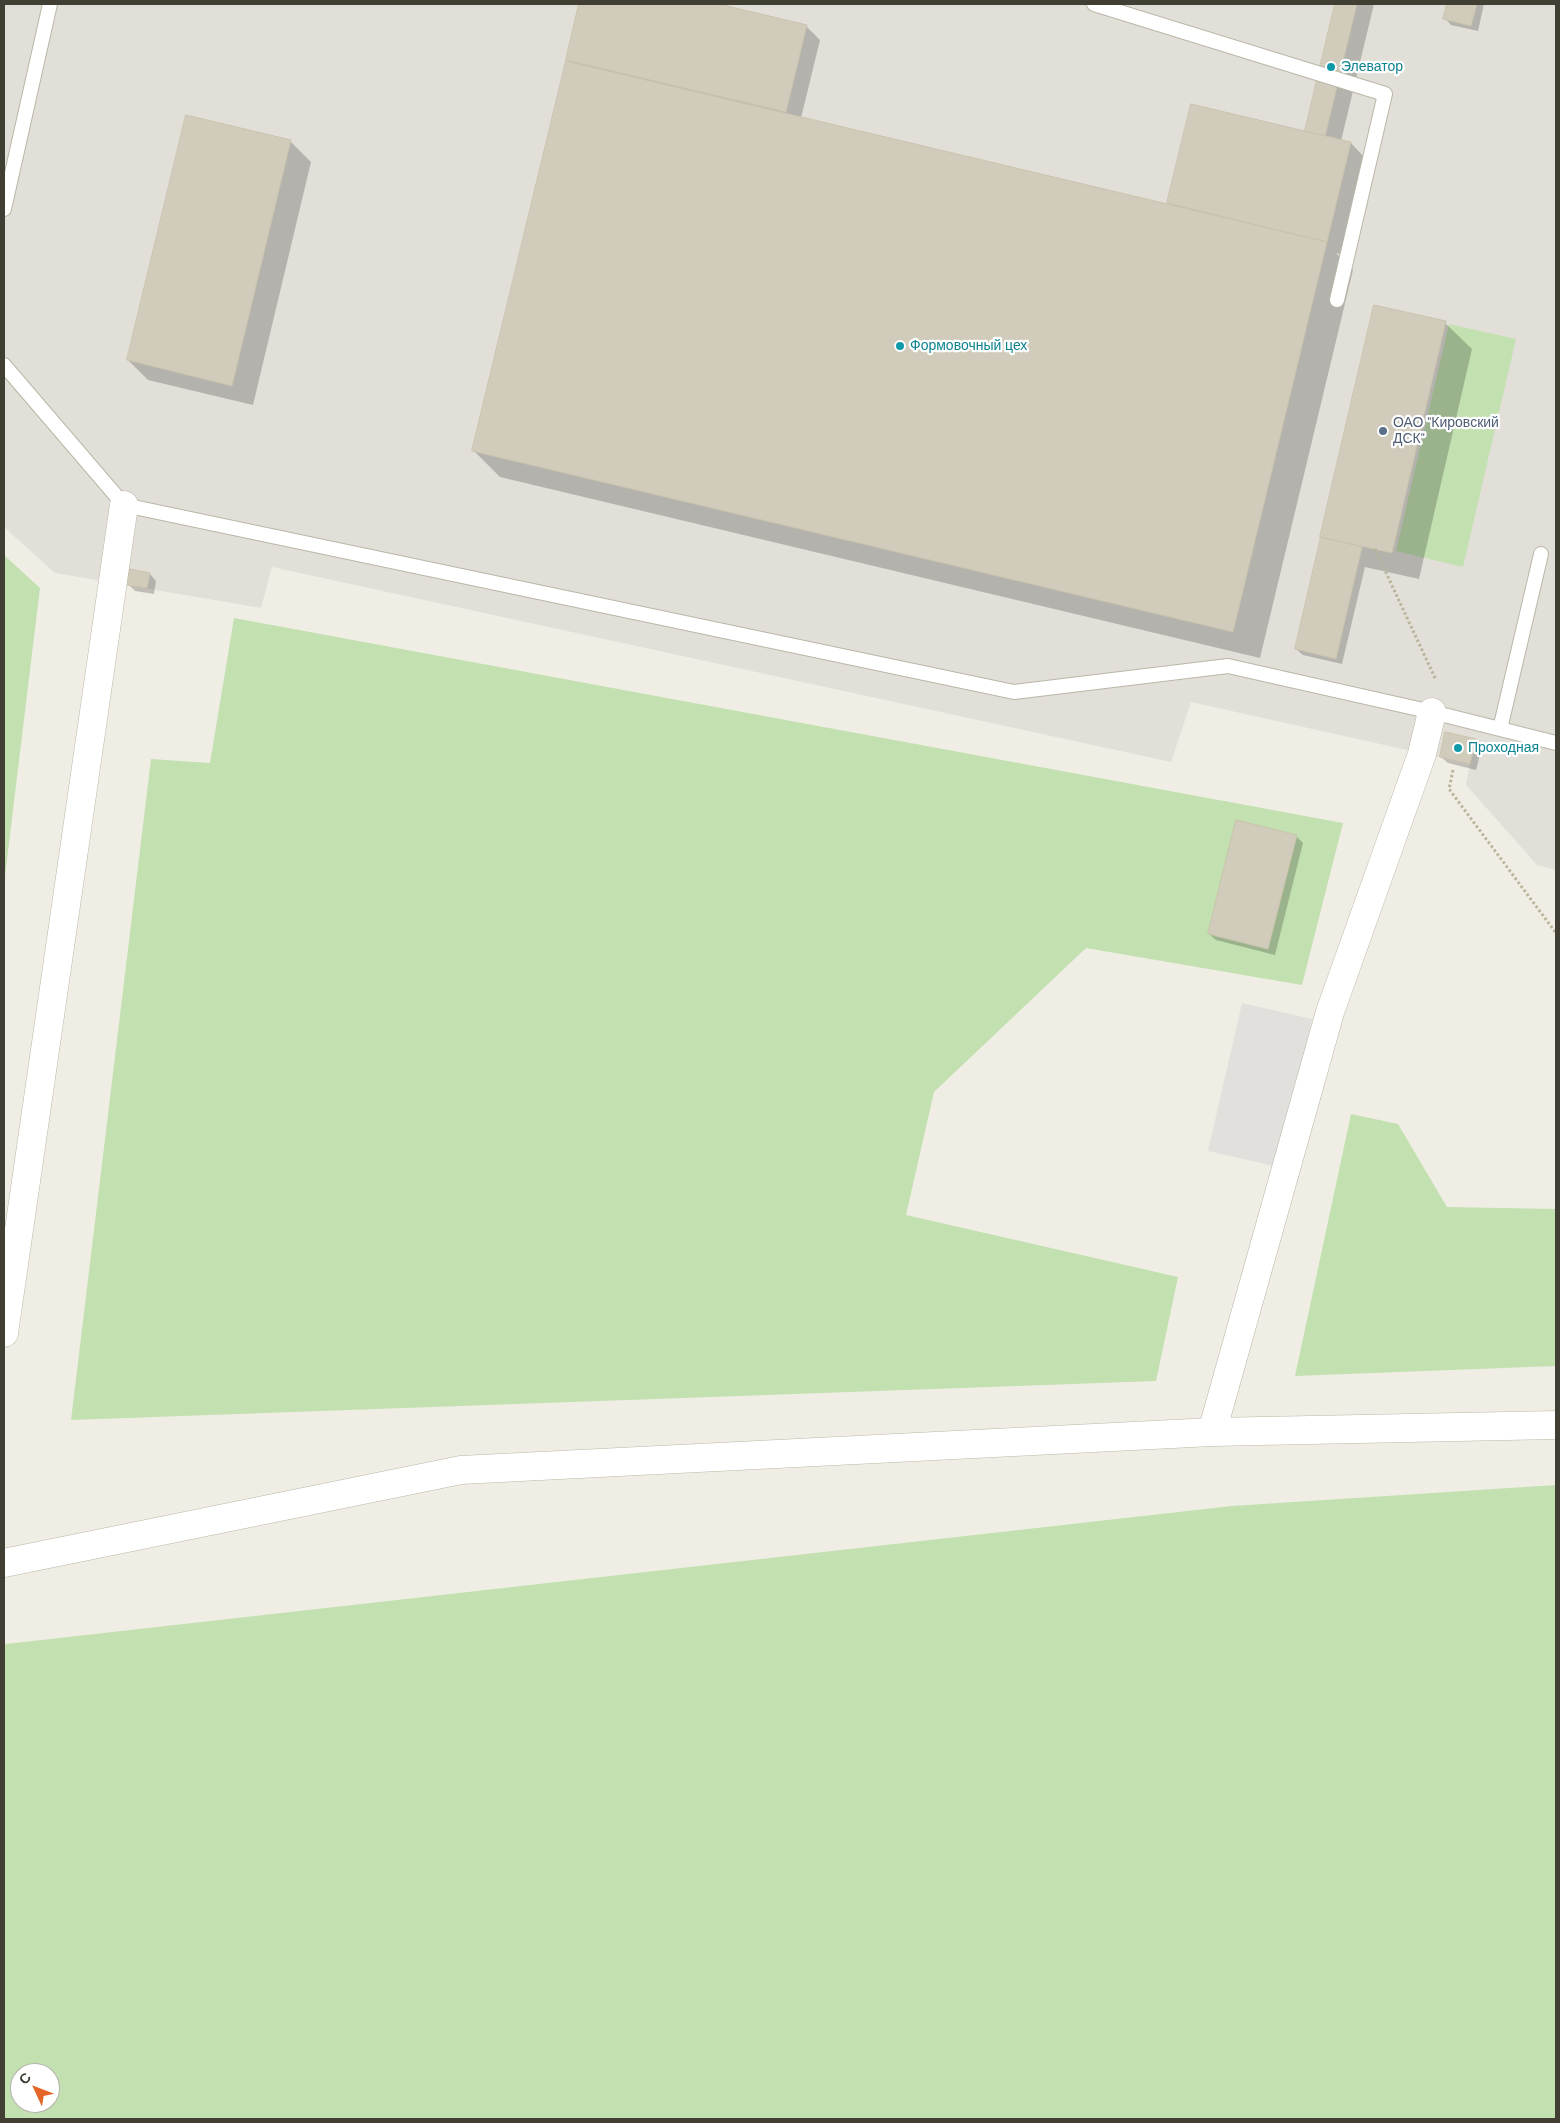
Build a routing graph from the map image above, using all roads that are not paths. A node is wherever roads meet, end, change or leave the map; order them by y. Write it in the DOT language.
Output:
graph roads {
  1 [pos="50,4"];
  2 [pos="1094,4"];
  3 [pos="4,209"];
  4 [pos="1338,300"];
  5 [pos="4,365"];
  6 [pos="124,505"];
  7 [pos="1540,554"];
  8 [pos="1432,712"];
  9 [pos="1500,729"];
  10 [pos="1556,742"];
  11 [pos="4,1333"];
  12 [pos="1556,1424"];
  13 [pos="1212,1432"];
  14 [pos="4,1563"];
  1 -- 3 [label="lane"];
  2 -- 4 [label="lane"];
  5 -- 6 [label="lane"];
  6 -- 8 [label="lane"];
  6 -- 11 [label="street"];
  7 -- 9 [label="lane"];
  8 -- 9 [label="lane"];
  8 -- 13 [label="street"];
  9 -- 10 [label="lane"];
  12 -- 13 [label="street"];
  13 -- 14 [label="street"];
}
